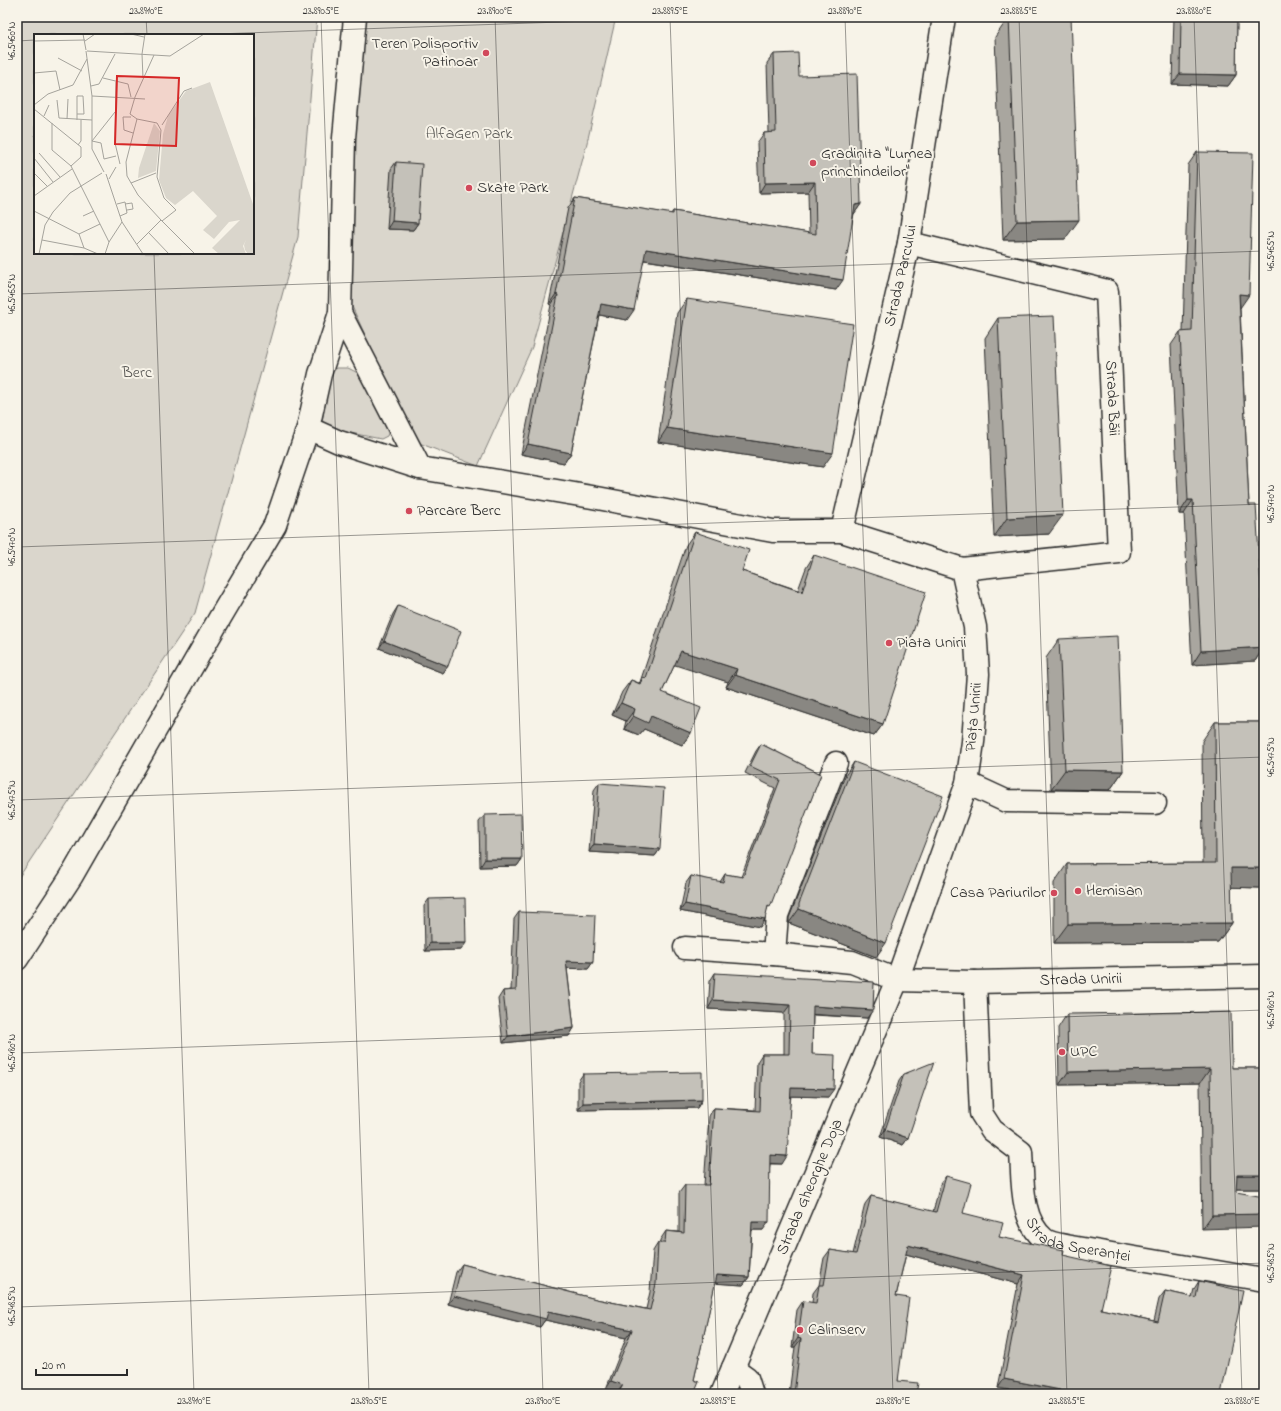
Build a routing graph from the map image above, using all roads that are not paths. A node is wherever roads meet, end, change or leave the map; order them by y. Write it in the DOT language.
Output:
graph roads {
  1 [pos="355,17"];
  2 [pos="944,17"];
  3 [pos="909,243"];
  4 [pos="340,313"];
  5 [pos="308,428"];
  6 [pos="420,468"];
  7 [pos="842,530"];
  8 [pos="962,569"];
  9 [pos="836,763"];
  10 [pos="967,783"];
  11 [pos="1155,803"];
  12 [pos="685,948"];
  13 [pos="774,954"];
  14 [pos="17,959"];
  15 [pos="1264,976"];
  16 [pos="897,980"];
  17 [pos="975,982"];
  18 [pos="1264,1280"];
  19 [pos="733,1368"];
  20 [pos="722,1394"];
  21 [pos="752,1394"];
  1 -- 4 [label="street"];
  2 -- 3 [label="street, Strada Parcului"];
  3 -- 7 [label="street, Strada Parcului"];
  3 -- 8 [label="street, Strada Băii"];
  4 -- 5 [label="street"];
  4 -- 6 [label="street"];
  5 -- 6 [label="street"];
  5 -- 14 [label="street"];
  6 -- 7 [label="street"];
  7 -- 8 [label="street"];
  8 -- 10 [label="street, Piața Unirii"];
  9 -- 13 [label="street"];
  10 -- 11 [label="street"];
  10 -- 16 [label="street, Piața Unirii"];
  12 -- 13 [label="street"];
  13 -- 16 [label="street"];
  15 -- 17 [label="street, Strada Unirii"];
  16 -- 17 [label="street, Strada Unirii"];
  16 -- 19 [label="street, Strada Gheorghe Doja"];
  17 -- 18 [label="street, Strada Speranței"];
  19 -- 20 [label="street, Strada Gheorghe Doja"];
  19 -- 21 [label="street"];
}
